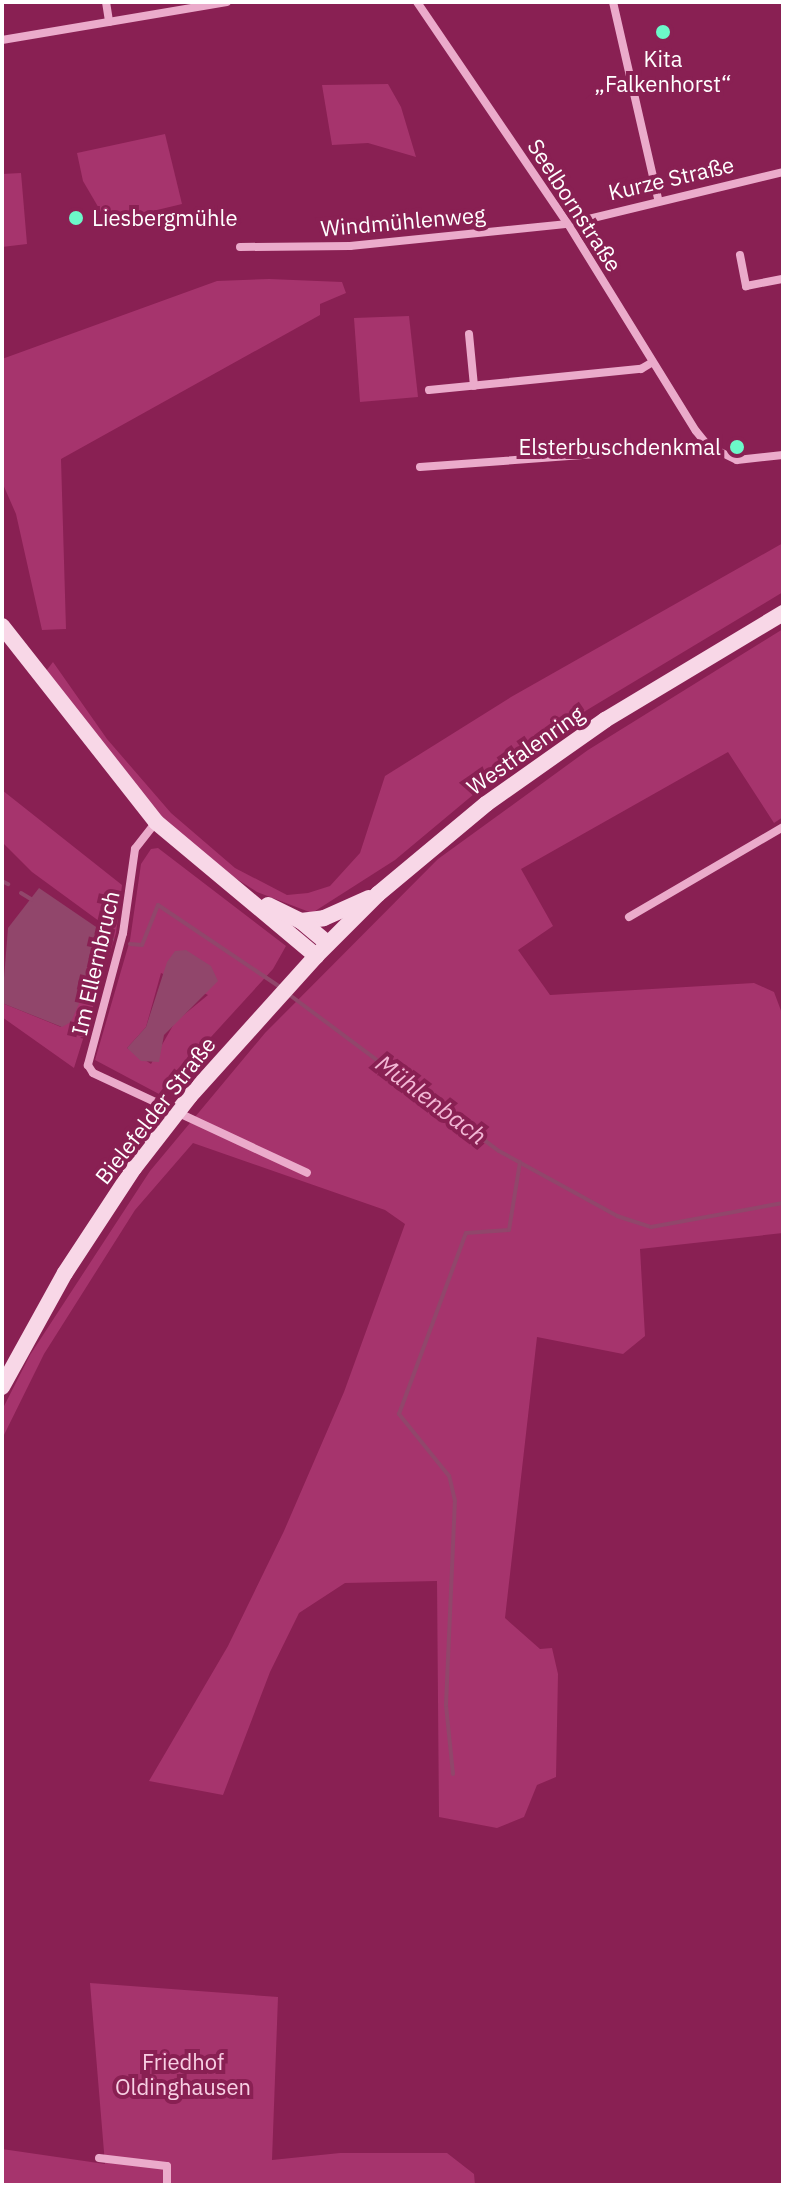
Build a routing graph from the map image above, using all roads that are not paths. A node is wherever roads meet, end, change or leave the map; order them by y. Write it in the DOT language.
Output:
graph roads {
  1 [pos="106,2"];
  2 [pos="227,2"];
  3 [pos="417,2"];
  4 [pos="613,2"];
  5 [pos="109,22"];
  6 [pos="2,40"];
  7 [pos="783,172"];
  8 [pos="658,198"];
  9 [pos="568,224"];
  10 [pos="240,247"];
  11 [pos="740,255"];
  12 [pos="783,279"];
  13 [pos="469,334"];
  14 [pos="651,363"];
  15 [pos="474,386"];
  16 [pos="429,390"];
  17 [pos="708,446"];
  18 [pos="783,455"];
  19 [pos="420,467"];
  20 [pos="783,613"];
  21 [pos="2,626"];
  22 [pos="156,822"];
  23 [pos="783,827"];
  24 [pos="244,894"];
  25 [pos="378,894"];
  26 [pos="629,917"];
  27 [pos="301,921"];
  28 [pos="322,950"];
  29 [pos="307,1173"];
  30 [pos="2,1387"];
  31 [pos="99,2158"];
  32 [pos="167,2185"];
  1 -- 5 [label="street"];
  2 -- 5 [label="street"];
  3 -- 9 [label="street, Seelbornstraße"];
  4 -- 8 [label="street"];
  5 -- 6 [label="street"];
  7 -- 8 [label="street, Kurze Straße"];
  8 -- 9 [label="street, Kurze Straße"];
  9 -- 10 [label="street, Windmühlenweg"];
  9 -- 14 [label="street, Seelbornstraße"];
  11 -- 12 [label="street"];
  13 -- 15 [label="street"];
  14 -- 15 [label="street"];
  14 -- 17 [label="street, Seelbornstraße"];
  15 -- 16 [label="street"];
  17 -- 18 [label="street"];
  17 -- 19 [label="street"];
  20 -- 25 [label="main road, Westfalenring"];
  21 -- 22 [label="main road"];
  22 -- 24 [label="main road"];
  22 -- 29 [label="street, Im Ellernbruch"];
  23 -- 26 [label="street"];
  24 -- 27 [label="main road"];
  24 -- 28 [label="main road"];
  25 -- 27 [label="main road"];
  25 -- 28 [label="main road, Westfalenring"];
  27 -- 28 [label="main road"];
  28 -- 30 [label="main road, Bielefelder Straße"];
  31 -- 32 [label="street"];
}
